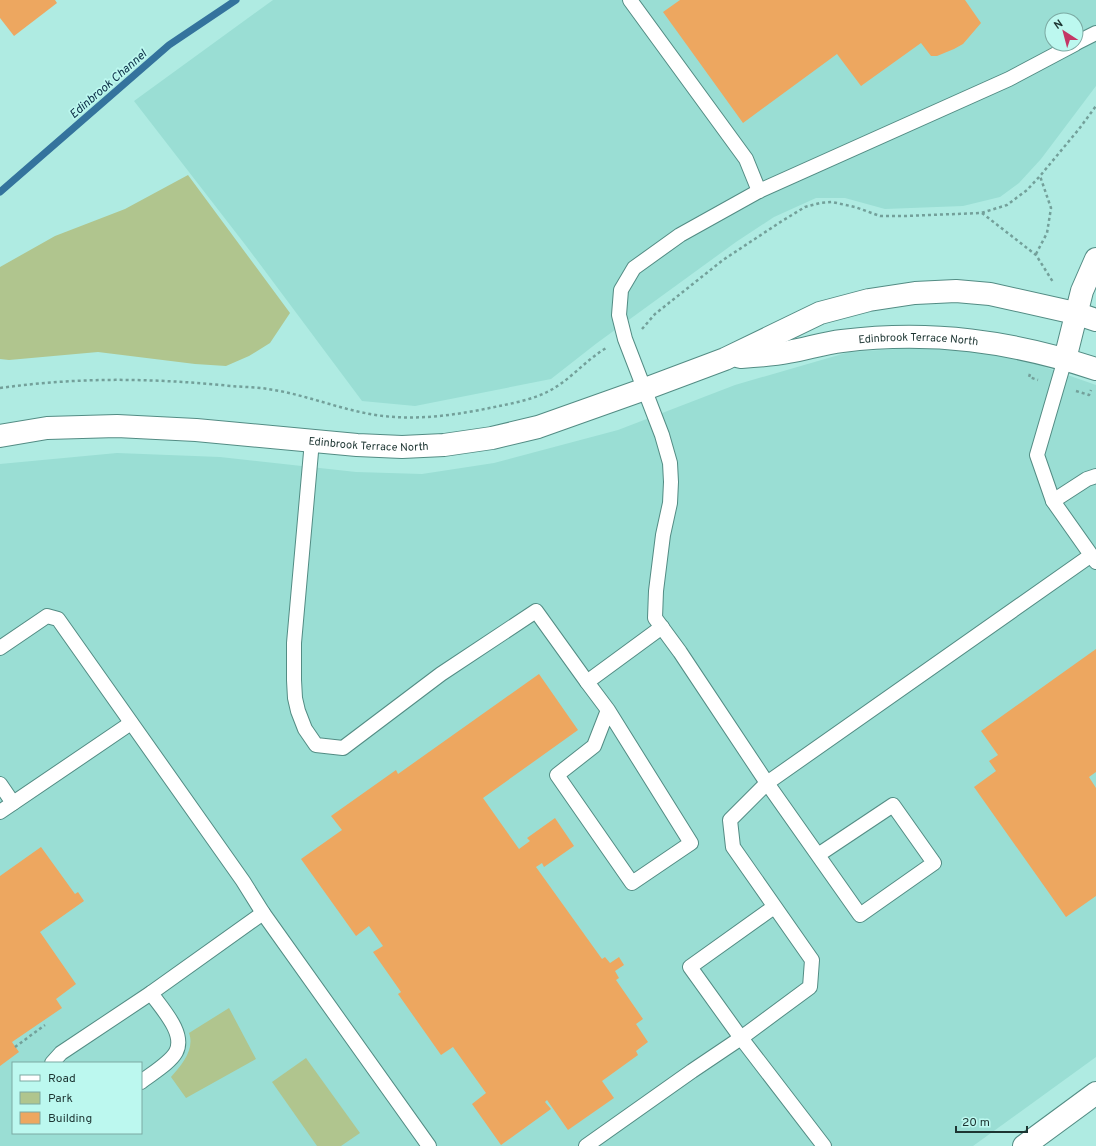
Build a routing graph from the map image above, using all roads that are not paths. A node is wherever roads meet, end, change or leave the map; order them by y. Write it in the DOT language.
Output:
graph roads {
  1 [pos="630,0"];
  2 [pos="1096,33"];
  3 [pos="1084,39"];
  4 [pos="1060,52"];
  5 [pos="759,191"];
  6 [pos="1096,259"];
  7 [pos="1075,313"];
  8 [pos="1096,320"];
  9 [pos="1065,358"];
  10 [pos="725,359"];
  11 [pos="1096,369"];
  12 [pos="645,389"];
  13 [pos="0,436"];
  14 [pos="312,441"];
  15 [pos="1096,476"];
  16 [pos="1053,501"];
  17 [pos="1093,559"];
  18 [pos="662,627"];
  19 [pos="0,648"];
  20 [pos="586,682"];
  21 [pos="608,710"];
  22 [pos="131,723"];
  23 [pos="767,783"];
  24 [pos="0,784"];
  25 [pos="12,803"];
  26 [pos="0,812"];
  27 [pos="818,856"];
  28 [pos="774,907"];
  29 [pos="263,913"];
  30 [pos="151,993"];
  31 [pos="741,1038"];
  32 [pos="53,1062"];
  33 [pos="142,1081"];
  34 [pos="1096,1093"];
  35 [pos="429,1146"];
  36 [pos="586,1146"];
  37 [pos="824,1146"];
  38 [pos="1024,1146"];
  1 -- 5 [label="lane"];
  2 -- 3 [label="lane"];
  4 -- 5 [label="lane"];
  5 -- 12 [label="lane"];
  6 -- 7 [label="street"];
  7 -- 8 [label="street, Edinbrook Terrace North"];
  7 -- 9 [label="street"];
  7 -- 10 [label="street, Edinbrook Terrace North"];
  9 -- 10 [label="street, Edinbrook Terrace North"];
  9 -- 11 [label="street, Edinbrook Terrace North"];
  9 -- 16 [label="lane"];
  10 -- 12 [label="street, Edinbrook Terrace North"];
  12 -- 14 [label="street, Edinbrook Terrace North"];
  12 -- 18 [label="lane"];
  13 -- 14 [label="street, Edinbrook Terrace North"];
  14 -- 20 [label="lane"];
  15 -- 16 [label="lane"];
  16 -- 17 [label="lane"];
  17 -- 23 [label="lane"];
  18 -- 20 [label="lane"];
  18 -- 23 [label="lane"];
  19 -- 22 [label="lane"];
  20 -- 21 [label="lane"];
  21 -- 21 [label="lane"];
  22 -- 25 [label="lane"];
  22 -- 29 [label="lane"];
  23 -- 27 [label="lane"];
  23 -- 28 [label="lane"];
  24 -- 25 [label="lane"];
  25 -- 26 [label="lane"];
  27 -- 27 [label="lane"];
  28 -- 31 [label="lane"];
  28 -- 31 [label="lane"];
  29 -- 30 [label="lane"];
  29 -- 35 [label="lane"];
  30 -- 32 [label="lane"];
  30 -- 33 [label="lane"];
  31 -- 36 [label="lane"];
  31 -- 37 [label="lane"];
  34 -- 38 [label="street"];
}
